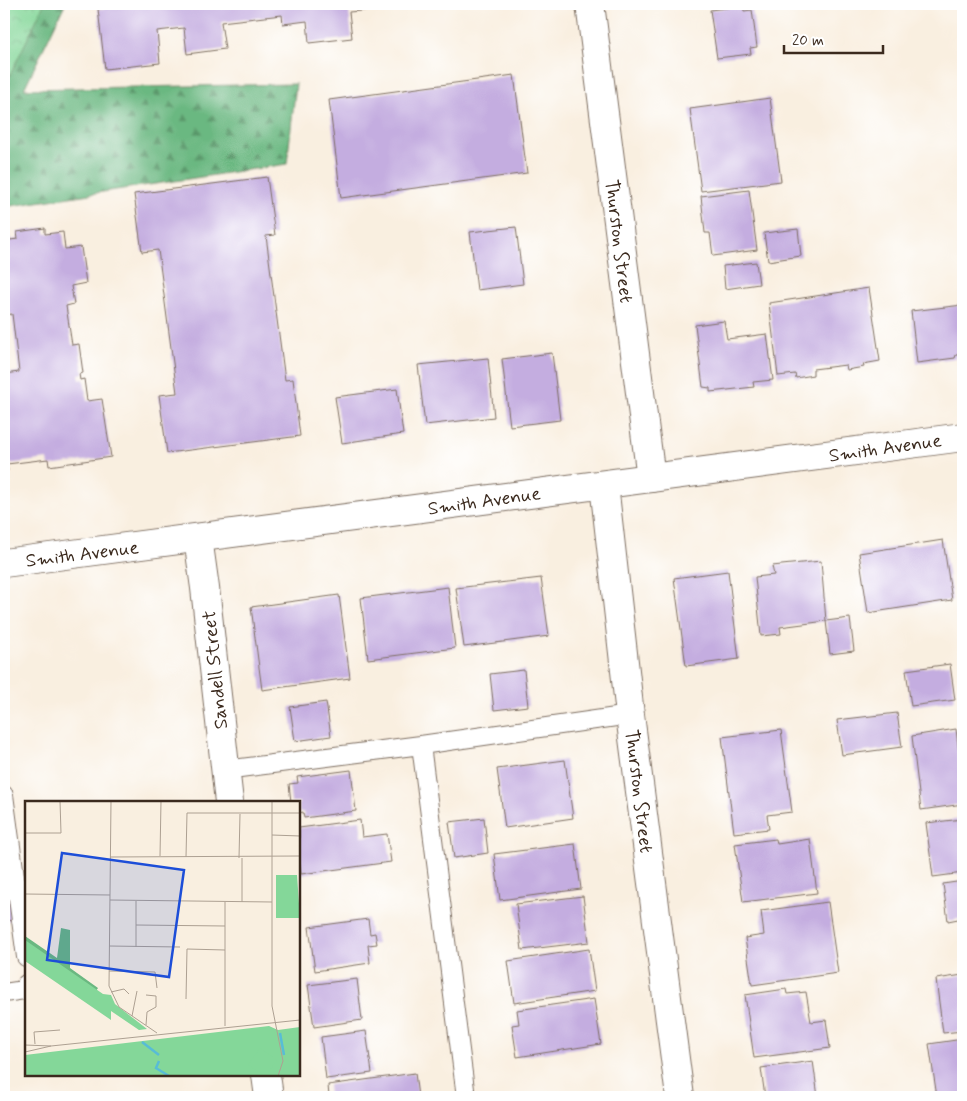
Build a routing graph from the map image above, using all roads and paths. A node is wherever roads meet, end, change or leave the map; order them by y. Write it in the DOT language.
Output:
graph roads {
  1 [pos="590,4"];
  2 [pos="963,437"];
  3 [pos="651,478"];
  4 [pos="604,485"];
  5 [pos="198,538"];
  6 [pos="4,563"];
  7 [pos="630,715"];
  8 [pos="422,745"];
  9 [pos="225,770"];
  10 [pos="4,795"];
  11 [pos="229,801"];
  12 [pos="25,950"];
  13 [pos="25,987"];
  14 [pos="4,994"];
  15 [pos="266,1076"];
  16 [pos="269,1097"];
  17 [pos="466,1097"];
  18 [pos="680,1097"];
  1 -- 3 [label="street, Thurston Street"];
  2 -- 3 [label="street, Smith Avenue"];
  3 -- 4 [label="street, Smith Avenue"];
  4 -- 5 [label="street, Smith Avenue"];
  4 -- 7 [label="street, Thurston Street"];
  5 -- 6 [label="street, Smith Avenue"];
  5 -- 9 [label="street, Sandell Street"];
  7 -- 8 [label="lane"];
  7 -- 18 [label="street, Thurston Street"];
  8 -- 9 [label="lane"];
  8 -- 17 [label="lane"];
  9 -- 11 [label="street, Sandell Street"];
  10 -- 12 [label="lane"];
  13 -- 14 [label="lane"];
  15 -- 16 [label="street"];
}
